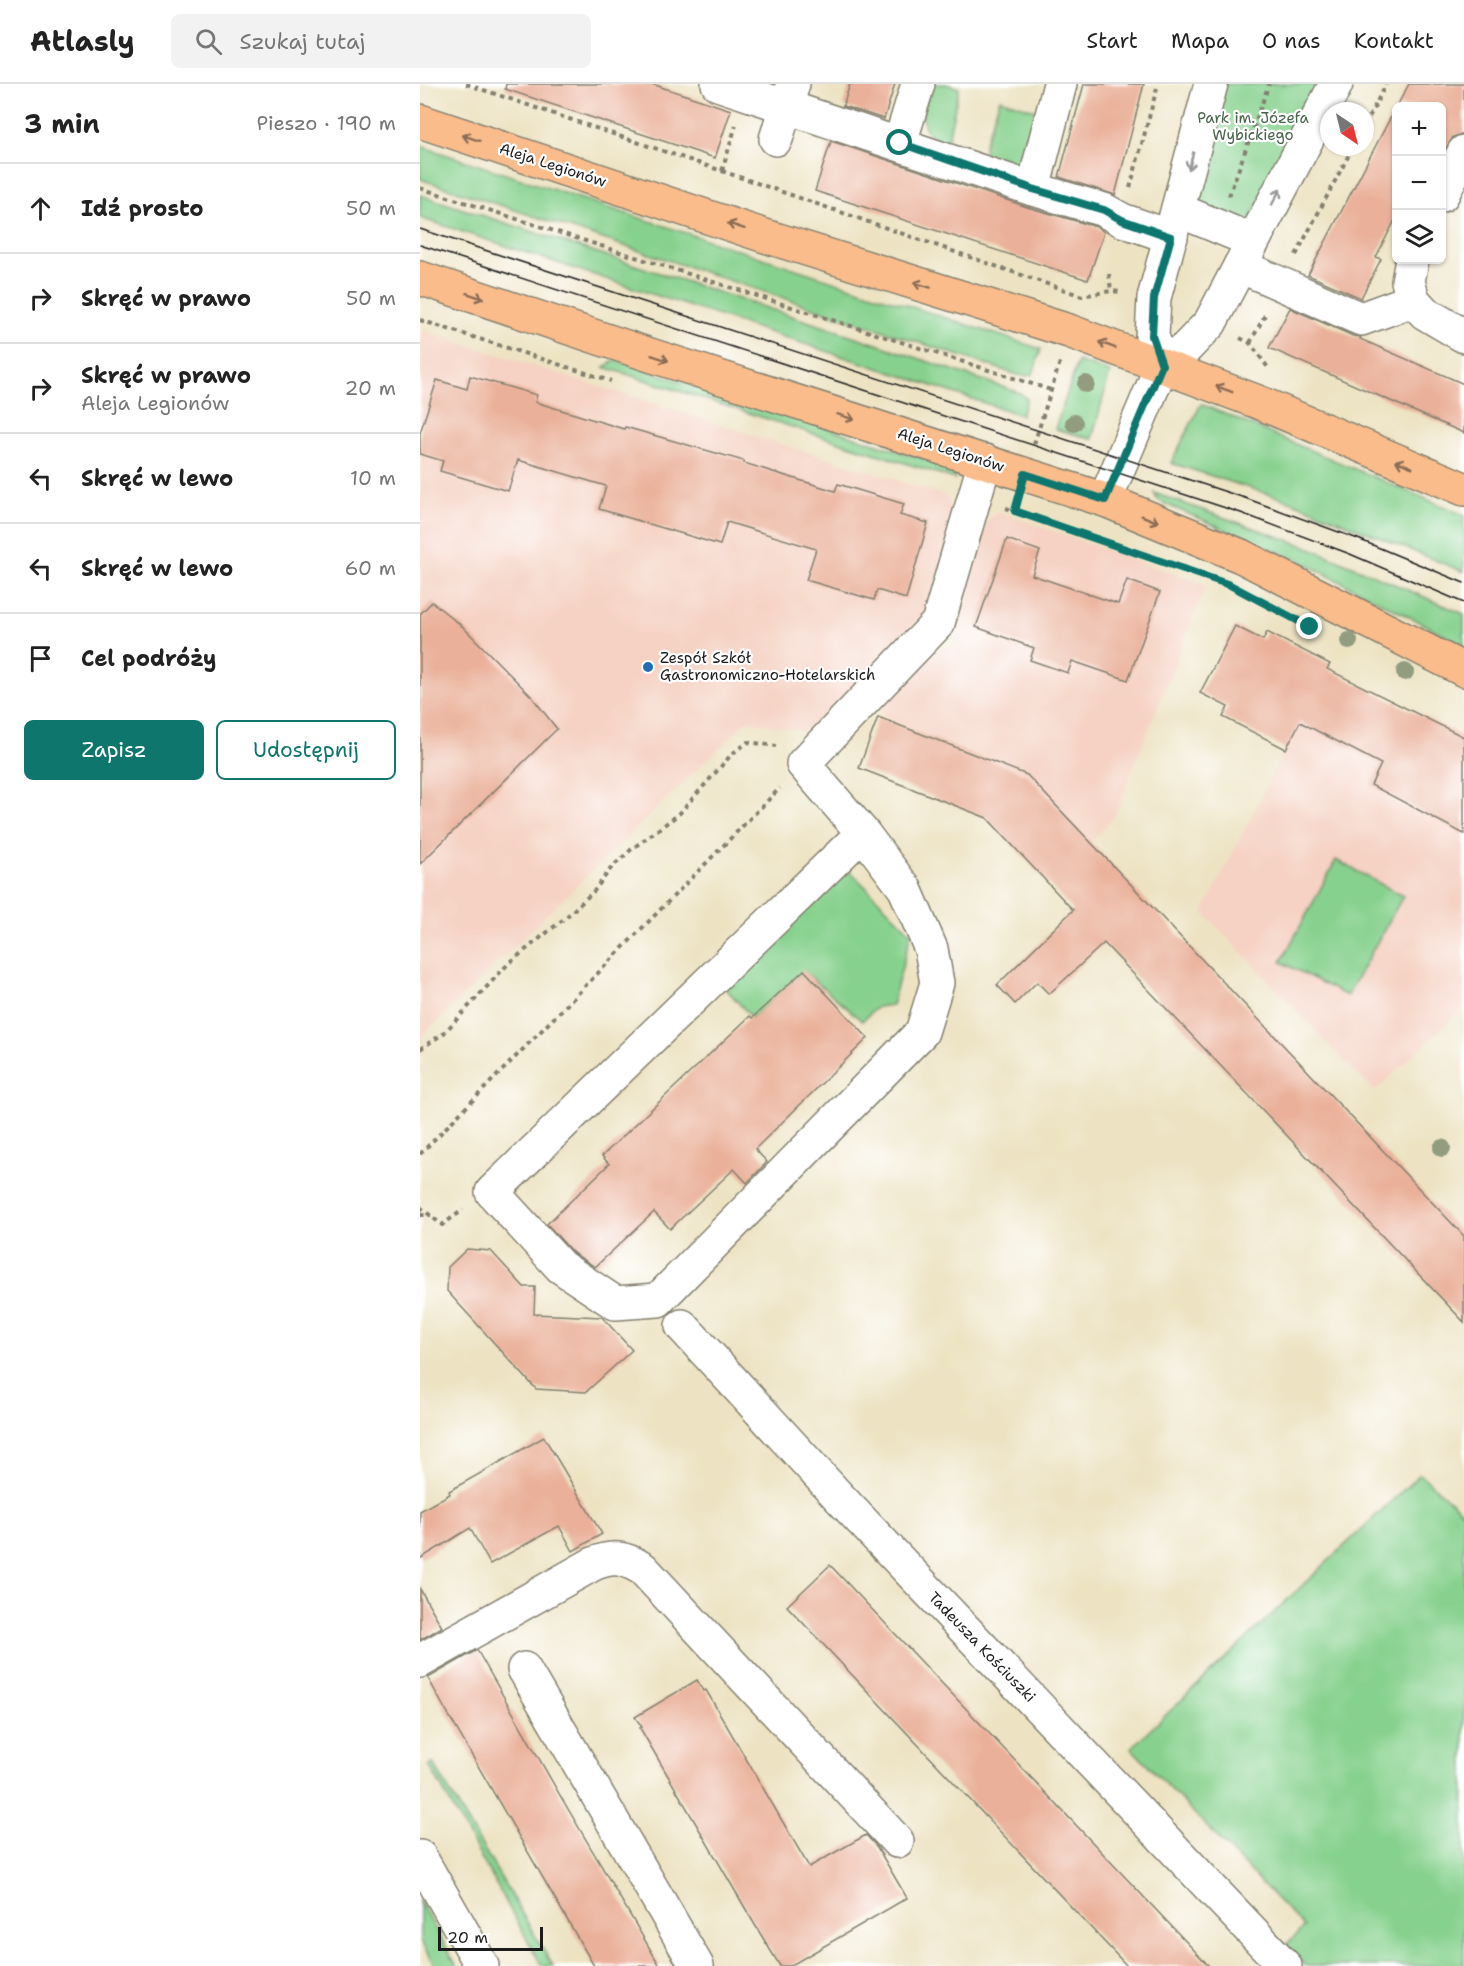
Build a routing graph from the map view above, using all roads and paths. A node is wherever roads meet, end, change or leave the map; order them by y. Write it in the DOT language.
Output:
graph roads {
  1 [pos="466,84"];
  2 [pos="718,84"];
  3 [pos="918,84"];
  4 [pos="1060,84"];
  5 [pos="1158,84"];
  6 [pos="1211,84"];
  7 [pos="1269,84"];
  8 [pos="1336,84"];
  9 [pos="1386,84"];
  10 [pos="790,95"];
  11 [pos="1374,107"];
  12 [pos="420,121"];
  13 [pos="736,127"];
  14 [pos="776,139"];
  15 [pos="900,143"];
  16 [pos="1464,152"];
  17 [pos="1348,156"];
  18 [pos="722,171"];
  19 [pos="1446,187"];
  20 [pos="420,188"];
  21 [pos="1033,189"];
  22 [pos="1177,211"];
  23 [pos="1122,220"];
  24 [pos="1247,253"];
  25 [pos="1411,264"];
  26 [pos="1109,274"];
  27 [pos="420,278"];
  28 [pos="1281,284"];
  29 [pos="1111,291"];
  30 [pos="1413,300"];
  31 [pos="420,320"];
  32 [pos="1069,331"];
  33 [pos="1464,336"];
  34 [pos="1250,343"];
  35 [pos="1162,365"];
  36 [pos="619,384"];
  37 [pos="1051,390"];
  38 [pos="986,461"];
  39 [pos="1025,474"];
  40 [pos="1464,489"];
  41 [pos="975,498"];
  42 [pos="1105,500"];
  43 [pos="1015,511"];
  44 [pos="1140,554"];
  45 [pos="1464,670"];
  46 [pos="811,756"];
  47 [pos="863,832"];
  48 [pos="420,1049"];
  49 [pos="420,1154"];
  50 [pos="420,1206"];
  51 [pos="420,1215"];
  52 [pos="682,1326"];
  53 [pos="420,1661"];
  54 [pos="524,1669"];
  55 [pos="897,1841"];
  56 [pos="420,1857"];
  57 [pos="482,1966"];
  58 [pos="697,1966"];
  59 [pos="1285,1966"];
  1 -- 18 [label="path"];
  2 -- 10 [label="street"];
  3 -- 15 [label="street"];
  4 -- 21 [label="street"];
  5 -- 23 [label="path"];
  6 -- 22 [label="street, one-way"];
  7 -- 22 [label="path"];
  24 -- 8 [label="street, one-way"];
  9 -- 11 [label="path"];
  10 -- 14 [label="street"];
  10 -- 15 [label="street"];
  32 -- 12 [label="main road, Aleja Legionów, one-way"];
  13 -- 18 [label="path"];
  15 -- 21 [label="street"];
  16 -- 19 [label="street"];
  17 -- 28 [label="path"];
  18 -- 32 [label="path"];
  20 -- 37 [label="path"];
  21 -- 23 [label="street"];
  22 -- 23 [label="street"];
  22 -- 24 [label="street"];
  22 -- 35 [label="street"];
  24 -- 28 [label="street"];
  24 -- 35 [label="street"];
  25 -- 30 [label="street"];
  26 -- 29 [label="path"];
  27 -- 38 [label="main road, Aleja Legionów, one-way"];
  28 -- 30 [label="street"];
  28 -- 34 [label="path"];
  30 -- 33 [label="street"];
  31 -- 36 [label="path"];
  35 -- 32 [label="main road, Aleja Legionów, one-way"];
  32 -- 37 [label="path"];
  40 -- 35 [label="main road, Aleja Legionów, one-way"];
  35 -- 42 [label="street"];
  37 -- 39 [label="path"];
  38 -- 39 [label="main road, Aleja Legionów"];
  38 -- 41 [label="street"];
  39 -- 42 [label="main road, Aleja Legionów"];
  39 -- 43 [label="path"];
  41 -- 43 [label="path"];
  41 -- 46 [label="street"];
  42 -- 45 [label="main road, Aleja Legionów, one-way"];
  43 -- 44 [label="path"];
  46 -- 47 [label="street"];
  46 -- 48 [label="path"];
  46 -- 49 [label="path"];
  47 -- 47 [label="street"];
  50 -- 51 [label="path"];
  52 -- 59 [label="street, Tadeusza Kościuszki"];
  53 -- 55 [label="street"];
  54 -- 58 [label="street"];
  56 -- 57 [label="street"];
}
